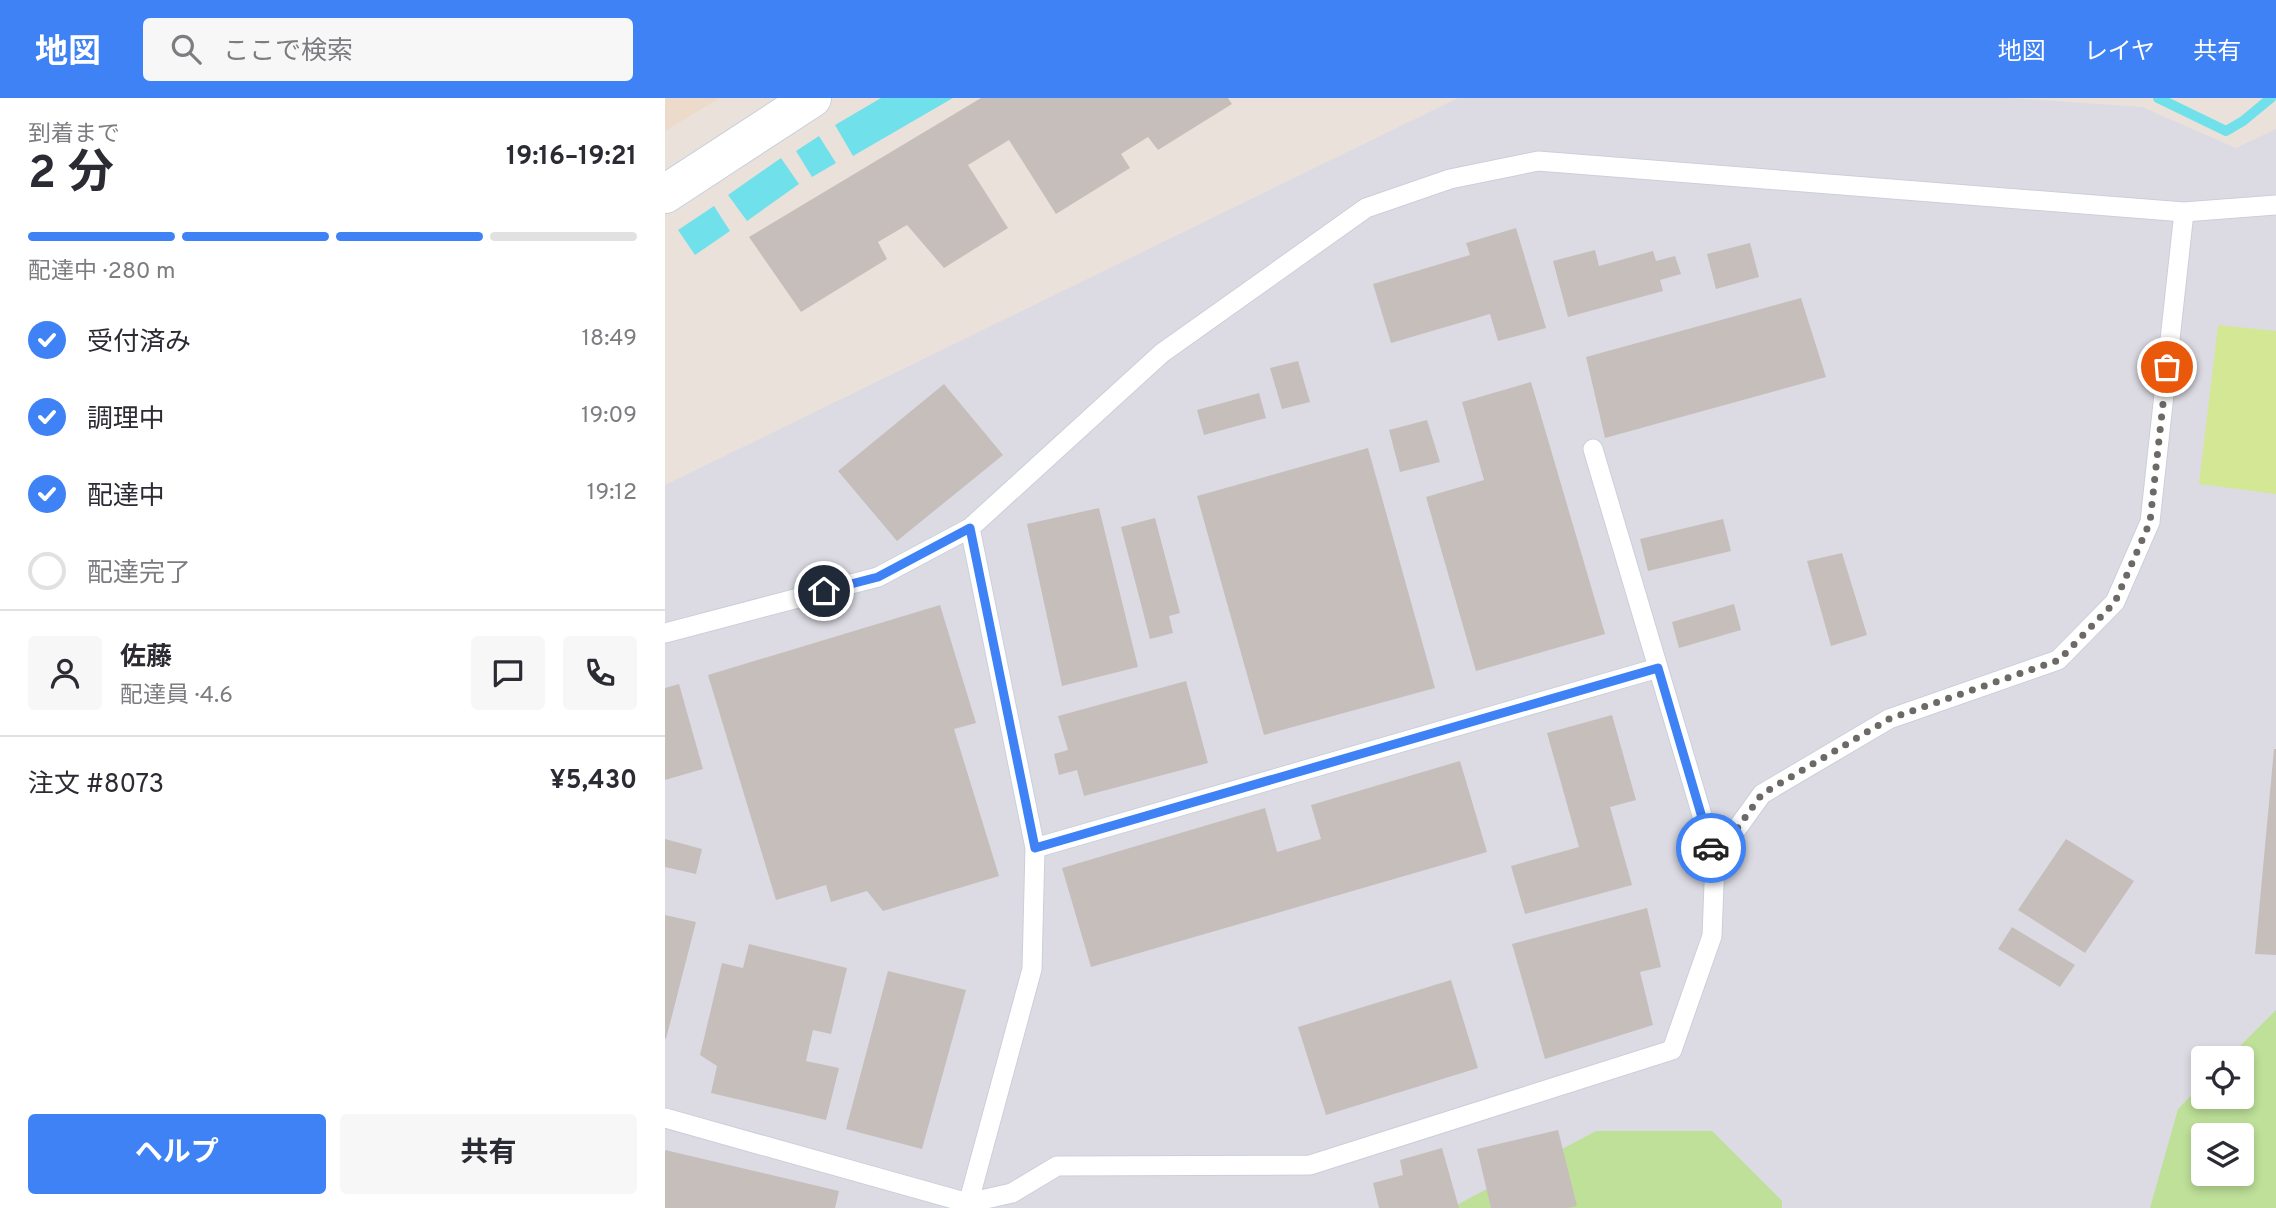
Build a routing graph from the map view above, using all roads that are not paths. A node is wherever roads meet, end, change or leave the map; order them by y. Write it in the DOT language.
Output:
graph roads {
  1 [pos="812,98"];
  2 [pos="665,194"];
  3 [pos="2276,205"];
  4 [pos="2184,212"];
  5 [pos="1593,449"];
  6 [pos="970,528"];
  7 [pos="665,633"];
  8 [pos="1658,668"];
  9 [pos="1035,848"];
  10 [pos="1715,859"];
  11 [pos="665,1118"];
  12 [pos="968,1206"];
  1 -- 2 [label="street"];
  3 -- 4 [label="lane"];
  4 -- 6 [label="lane"];
  4 -- 10 [label="lane"];
  5 -- 8 [label="lane"];
  6 -- 7 [label="lane"];
  6 -- 9 [label="lane"];
  8 -- 9 [label="lane"];
  8 -- 10 [label="lane"];
  9 -- 12 [label="lane"];
  10 -- 12 [label="lane"];
  11 -- 12 [label="lane"];
}
